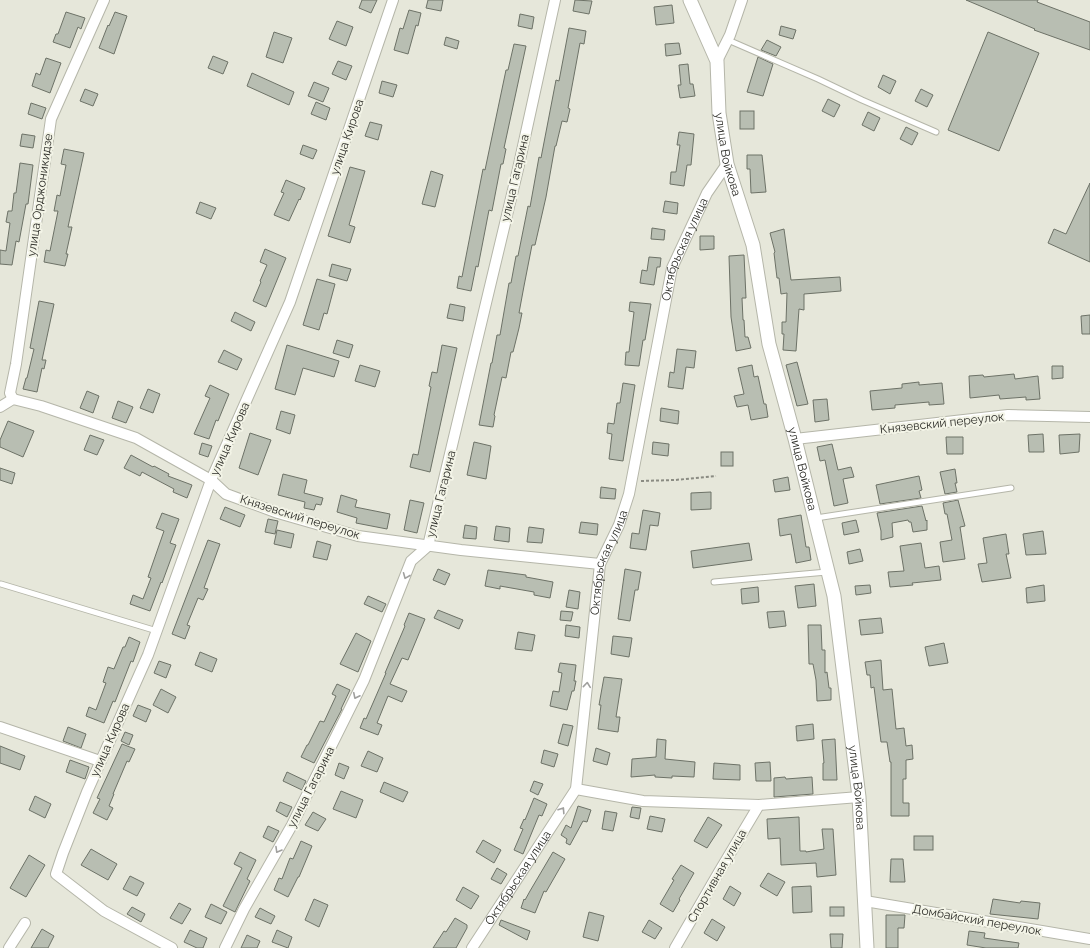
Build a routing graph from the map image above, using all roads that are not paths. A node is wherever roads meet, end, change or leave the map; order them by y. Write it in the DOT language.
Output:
graph roads {
  1 [pos="104,0"];
  2 [pos="393,0"];
  3 [pos="555,0"];
  4 [pos="690,0"];
  5 [pos="742,0"];
  6 [pos="728,40"];
  7 [pos="717,61"];
  8 [pos="936,132"];
  9 [pos="726,164"];
  10 [pos="13,399"];
  11 [pos="0,407"];
  12 [pos="1090,417"];
  13 [pos="795,439"];
  14 [pos="211,480"];
  15 [pos="1012,488"];
  16 [pos="815,518"];
  17 [pos="428,546"];
  18 [pos="600,564"];
  19 [pos="828,572"];
  20 [pos="714,582"];
  21 [pos="1,584"];
  22 [pos="157,631"];
  23 [pos="0,727"];
  24 [pos="100,761"];
  25 [pos="576,789"];
  26 [pos="859,797"];
  27 [pos="759,805"];
  28 [pos="865,901"];
  29 [pos="25,923"];
  30 [pos="1090,939"];
  31 [pos="9,948"];
  32 [pos="172,948"];
  33 [pos="226,948"];
  34 [pos="472,948"];
  35 [pos="675,948"];
  36 [pos="868,948"];
  1 -- 10 [label="street, улица Орджоникидзе"];
  2 -- 14 [label="street, улица Кирова"];
  3 -- 17 [label="street, улица Гагарина"];
  4 -- 7 [label="street"];
  5 -- 6 [label="street, улица Войкова"];
  6 -- 7 [label="street, улица Войкова"];
  6 -- 8 [label="lane"];
  7 -- 9 [label="street, улица Войкова"];
  9 -- 13 [label="street, улица Войкова"];
  9 -- 18 [label="street, Октябрьская улица"];
  10 -- 11 [label="street"];
  10 -- 14 [label="street, Князевский переулок"];
  12 -- 13 [label="street, Князевский переулок"];
  13 -- 16 [label="street, улица Войкова"];
  14 -- 17 [label="street, Князевский переулок"];
  14 -- 22 [label="street, улица Кирова"];
  15 -- 16 [label="lane"];
  16 -- 19 [label="street, улица Войкова"];
  17 -- 18 [label="street, Князевский переулок"];
  17 -- 33 [label="street, улица Гагарина, one-way"];
  25 -- 18 [label="street, Октябрьская улица, one-way"];
  19 -- 20 [label="lane"];
  19 -- 26 [label="street, улица Войкова"];
  21 -- 22 [label="lane"];
  22 -- 24 [label="street, улица Кирова"];
  23 -- 24 [label="street"];
  24 -- 32 [label="street, улица Кирова"];
  25 -- 27 [label="street"];
  34 -- 25 [label="street, Октябрьская улица, one-way"];
  26 -- 27 [label="street"];
  26 -- 28 [label="street, улица Войкова"];
  27 -- 35 [label="street, Спортивная улица"];
  28 -- 30 [label="street, Домбайский переулок"];
  28 -- 36 [label="street, улица Войкова"];
  29 -- 31 [label="street"];
}
